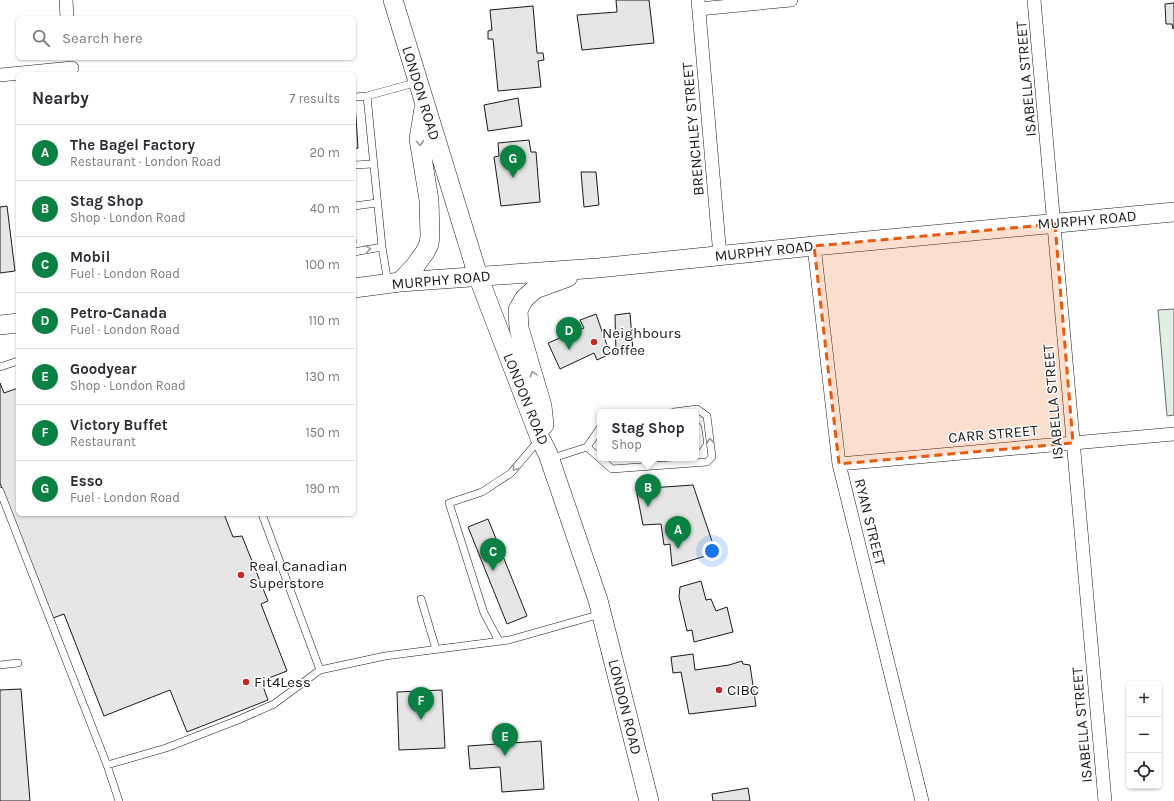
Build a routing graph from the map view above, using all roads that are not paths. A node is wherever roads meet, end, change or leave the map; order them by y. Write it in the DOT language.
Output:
graph roads {
  1 [pos="66,0"];
  2 [pos="393,0"];
  3 [pos="791,0"];
  4 [pos="1034,0"];
  5 [pos="698,4"];
  6 [pos="67,16"];
  7 [pos="72,67"];
  8 [pos="27,72"];
  9 [pos="16,73"];
  10 [pos="0,75"];
  11 [pos="418,82"];
  12 [pos="368,96"];
  13 [pos="356,97"];
  14 [pos="425,105"];
  15 [pos="373,164"];
  16 [pos="356,165"];
  17 [pos="377,203"];
  18 [pos="356,206"];
  19 [pos="1174,212"];
  20 [pos="1055,224"];
  21 [pos="814,246"];
  22 [pos="382,247"];
  23 [pos="356,252"];
  24 [pos="720,256"];
  25 [pos="598,268"];
  26 [pos="478,276"];
  27 [pos="394,283"];
  28 [pos="356,288"];
  29 [pos="16,323"];
  30 [pos="0,325"];
  31 [pos="16,363"];
  32 [pos="0,367"];
  33 [pos="699,410"];
  34 [pos="597,432"];
  35 [pos="1174,434"];
  36 [pos="1073,443"];
  37 [pos="587,447"];
  38 [pos="546,450"];
  39 [pos="597,456"];
  40 [pos="603,461"];
  41 [pos="651,461"];
  42 [pos="839,464"];
  43 [pos="642,467"];
  44 [pos="0,491"];
  45 [pos="263,516"];
  46 [pos="421,600"];
  47 [pos="602,614"];
  48 [pos="499,641"];
  49 [pos="436,649"];
  50 [pos="18,663"];
  51 [pos="0,665"];
  52 [pos="320,670"];
  53 [pos="107,765"];
  54 [pos="119,801"];
  55 [pos="649,801"];
  56 [pos="922,801"];
  57 [pos="1105,801"];
  1 -- 6 [label="street"];
  2 -- 11 [label="main road, LONDON ROAD"];
  3 -- 5 [label="street"];
  4 -- 20 [label="street, ISABELLA STREET"];
  5 -- 24 [label="street, BRENCHLEY STREET"];
  7 -- 8 [label="street"];
  9 -- 10 [label="street"];
  11 -- 12 [label="lane"];
  11 -- 14 [label="main road, LONDON ROAD"];
  12 -- 13 [label="lane"];
  12 -- 15 [label="lane"];
  14 -- 26 [label="main road, LONDON ROAD"];
  14 -- 27 [label="main road, one-way"];
  15 -- 16 [label="lane"];
  15 -- 17 [label="lane"];
  17 -- 18 [label="lane"];
  17 -- 22 [label="lane"];
  19 -- 20 [label="main road, MURPHY ROAD"];
  20 -- 21 [label="main road, MURPHY ROAD"];
  20 -- 36 [label="street, ISABELLA STREET"];
  21 -- 24 [label="main road, MURPHY ROAD"];
  21 -- 42 [label="street, RYAN STREET"];
  23 -- 22 [label="lane, one-way"];
  22 -- 27 [label="lane"];
  24 -- 25 [label="main road, MURPHY ROAD"];
  25 -- 26 [label="main road, MURPHY ROAD"];
  38 -- 25 [label="main road, one-way"];
  26 -- 27 [label="main road, MURPHY ROAD"];
  26 -- 38 [label="main road, LONDON ROAD"];
  27 -- 28 [label="main road, MURPHY ROAD"];
  29 -- 30 [label="main road"];
  31 -- 32 [label="lane"];
  43 -- 33 [label="lane, one-way"];
  34 -- 37 [label="lane"];
  35 -- 36 [label="street, CARR STREET"];
  36 -- 42 [label="street, CARR STREET"];
  36 -- 57 [label="street, ISABELLA STREET"];
  37 -- 38 [label="lane"];
  37 -- 39 [label="lane"];
  38 -- 47 [label="main road, LONDON ROAD"];
  38 -- 48 [label="lane, one-way"];
  40 -- 43 [label="lane"];
  41 -- 43 [label="lane"];
  42 -- 56 [label="street, RYAN STREET"];
  44 -- 53 [label="lane"];
  45 -- 52 [label="lane"];
  46 -- 49 [label="lane"];
  47 -- 48 [label="lane"];
  47 -- 55 [label="main road, LONDON ROAD"];
  48 -- 49 [label="lane"];
  49 -- 52 [label="lane"];
  50 -- 51 [label="lane"];
  52 -- 53 [label="lane"];
  53 -- 54 [label="lane"];
}
